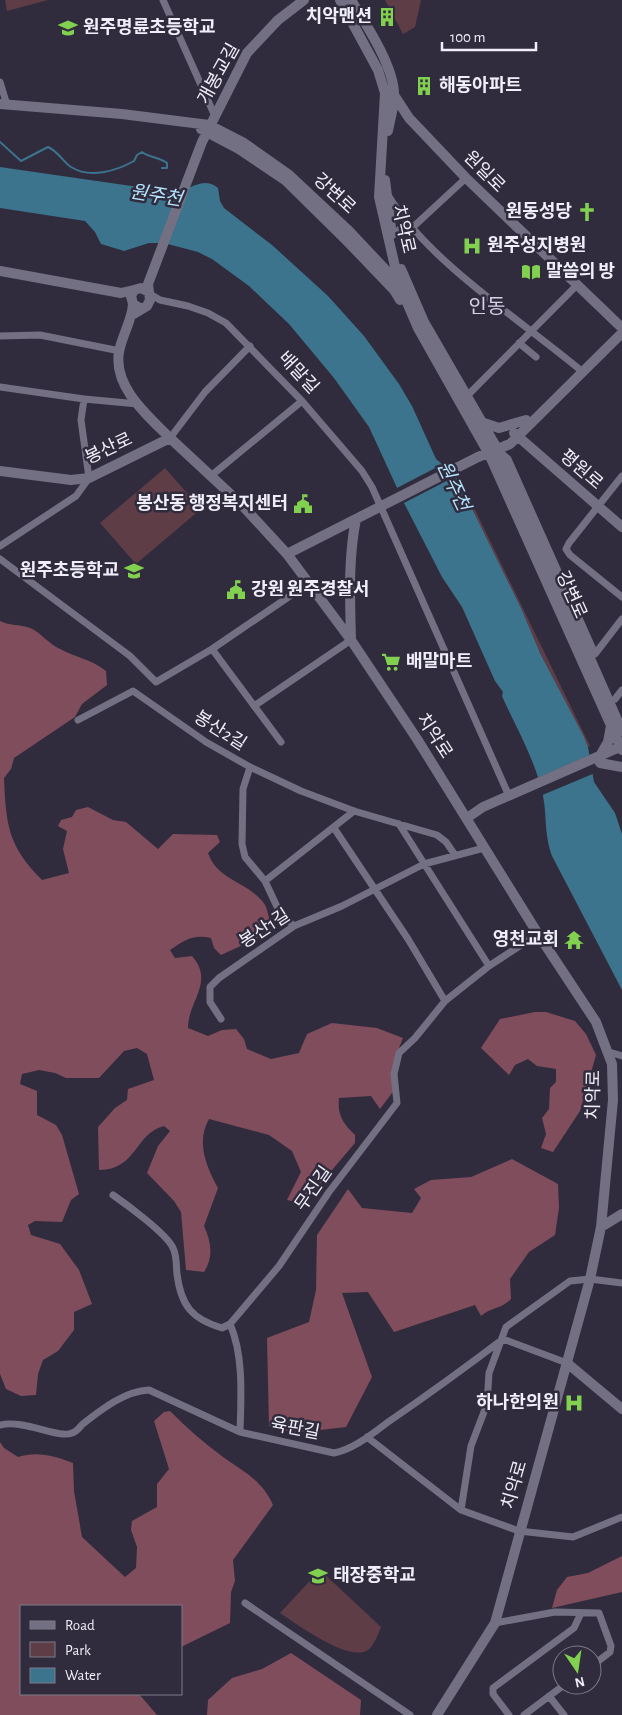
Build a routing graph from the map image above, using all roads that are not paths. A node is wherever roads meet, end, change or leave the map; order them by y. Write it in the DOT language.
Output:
graph roads {
  1 [pos="163,0"];
  2 [pos="304,0"];
  3 [pos="340,0"];
  4 [pos="352,1"];
  5 [pos="0,82"];
  6 [pos="2,93"];
  7 [pos="394,95"];
  8 [pos="4,104"];
  9 [pos="214,114"];
  10 [pos="208,129"];
  11 [pos="466,178"];
  12 [pos="386,191"];
  13 [pos="409,225"];
  14 [pos="390,236"];
  15 [pos="366,249"];
  16 [pos="0,271"];
  17 [pos="399,284"];
  18 [pos="576,286"];
  19 [pos="141,296"];
  20 [pos="160,300"];
  21 [pos="602,311"];
  22 [pos="622,315"];
  23 [pos="421,325"];
  24 [pos="533,331"];
  25 [pos="622,331"];
  26 [pos="0,336"];
  27 [pos="519,343"];
  28 [pos="250,346"];
  29 [pos="120,351"];
  30 [pos="536,357"];
  31 [pos="580,369"];
  32 [pos="0,386"];
  33 [pos="468,395"];
  34 [pos="84,400"];
  35 [pos="302,401"];
  36 [pos="138,404"];
  37 [pos="526,420"];
  38 [pos="484,423"];
  39 [pos="516,435"];
  40 [pos="170,438"];
  41 [pos="492,449"];
  42 [pos="0,471"];
  43 [pos="212,476"];
  44 [pos="622,476"];
  45 [pos="89,478"];
  46 [pos="383,506"];
  47 [pos="598,507"];
  48 [pos="356,519"];
  49 [pos="622,527"];
  50 [pos="0,546"];
  51 [pos="287,554"];
  52 [pos="0,559"];
  53 [pos="309,582"];
  54 [pos="622,597"];
  55 [pos="622,620"];
  56 [pos="351,640"];
  57 [pos="212,649"];
  58 [pos="622,690"];
  59 [pos="615,699"];
  60 [pos="254,706"];
  61 [pos="78,720"];
  62 [pos="611,725"];
  63 [pos="622,731"];
  64 [pos="281,742"];
  65 [pos="622,749"];
  66 [pos="605,758"];
  67 [pos="250,767"];
  68 [pos="622,767"];
  69 [pos="510,799"];
  70 [pos="354,811"];
  71 [pos="467,818"];
  72 [pos="399,824"];
  73 [pos="334,828"];
  74 [pos="484,848"];
  75 [pos="455,855"];
  76 [pos="424,864"];
  77 [pos="264,881"];
  78 [pos="373,889"];
  79 [pos="294,926"];
  80 [pos="538,934"];
  81 [pos="489,966"];
  82 [pos="446,1002"];
  83 [pos="221,1019"];
  84 [pos="608,1052"];
  85 [pos="622,1056"];
  86 [pos="113,1195"];
  87 [pos="622,1214"];
  88 [pos="601,1227"];
  89 [pos="590,1280"];
  90 [pos="622,1283"];
  91 [pos="230,1324"];
  92 [pos="503,1339"];
  93 [pos="568,1363"];
  94 [pos="622,1409"];
  95 [pos="0,1425"];
  96 [pos="240,1432"];
  97 [pos="367,1437"];
  98 [pos="462,1510"];
  99 [pos="622,1517"];
  100 [pos="519,1531"];
  101 [pos="245,1603"];
  102 [pos="580,1613"];
  103 [pos="495,1623"];
  104 [pos="602,1658"];
  105 [pos="552,1693"];
  106 [pos="548,1696"];
  107 [pos="410,1715"];
  108 [pos="436,1715"];
  109 [pos="509,1715"];
  110 [pos="524,1715"];
  111 [pos="564,1715"];
  1 -- 9 [label="street"];
  2 -- 9 [label="street, 개봉교길"];
  3 -- 14 [label="street, 치악로"];
  4 -- 7 [label="street, 치악로"];
  5 -- 6 [label="street"];
  6 -- 8 [label="street"];
  7 -- 11 [label="street, 원일로"];
  7 -- 12 [label="street, 치악로"];
  8 -- 10 [label="street, 강변로"];
  9 -- 10 [label="street, 개봉교길"];
  10 -- 15 [label="street, 강변로"];
  10 -- 19 [label="street, 개봉교길"];
  10 -- 23 [label="street, 강변로"];
  11 -- 13 [label="street"];
  11 -- 18 [label="street, 원일로"];
  12 -- 13 [label="street"];
  12 -- 14 [label="street, 치악로"];
  13 -- 14 [label="street"];
  13 -- 24 [label="street"];
  14 -- 15 [label="street"];
  14 -- 17 [label="street, 치악로"];
  14 -- 23 [label="street, 치악로"];
  15 -- 17 [label="street, 강변로"];
  16 -- 19 [label="street"];
  17 -- 23 [label="street, 치악로"];
  18 -- 21 [label="street, 원일로"];
  18 -- 24 [label="street"];
  19 -- 20 [label="street"];
  19 -- 20 [label="street, 배말길"];
  19 -- 29 [label="street, 개봉교길"];
  20 -- 28 [label="street, 배말길"];
  21 -- 22 [label="street"];
  21 -- 25 [label="street, 원일로"];
  23 -- 33 [label="street, 치악로"];
  23 -- 41 [label="street, 치악로"];
  24 -- 27 [label="street"];
  24 -- 31 [label="street"];
  25 -- 31 [label="street"];
  26 -- 29 [label="street"];
  27 -- 30 [label="street"];
  27 -- 33 [label="street"];
  28 -- 35 [label="street, 배말길"];
  28 -- 40 [label="street, 봉산로"];
  29 -- 36 [label="street"];
  31 -- 37 [label="street"];
  31 -- 39 [label="street"];
  32 -- 34 [label="street"];
  33 -- 38 [label="street, 치악로"];
  34 -- 36 [label="street"];
  34 -- 45 [label="street"];
  35 -- 43 [label="street"];
  35 -- 46 [label="street, 배말길"];
  36 -- 40 [label="street"];
  37 -- 38 [label="street"];
  37 -- 39 [label="street"];
  38 -- 41 [label="street, 치악로"];
  39 -- 41 [label="street"];
  39 -- 47 [label="street, 평원로"];
  40 -- 43 [label="street"];
  40 -- 45 [label="street, 봉산로"];
  41 -- 46 [label="street"];
  41 -- 55 [label="street"];
  41 -- 62 [label="street, 강변로"];
  41 -- 63 [label="street, 강변로"];
  42 -- 45 [label="street, 봉산로"];
  43 -- 51 [label="street"];
  44 -- 47 [label="street"];
  45 -- 50 [label="street"];
  46 -- 48 [label="street"];
  46 -- 69 [label="street, 배말길"];
  47 -- 49 [label="street, 평원로"];
  47 -- 54 [label="street"];
  48 -- 51 [label="street"];
  48 -- 56 [label="street"];
  51 -- 53 [label="street, 치악로"];
  52 -- 57 [label="street"];
  53 -- 56 [label="street, 치악로"];
  53 -- 57 [label="street"];
  56 -- 60 [label="street"];
  56 -- 71 [label="street, 치악로"];
  57 -- 60 [label="street"];
  58 -- 59 [label="street"];
  60 -- 64 [label="street"];
  61 -- 67 [label="street, 봉산2길"];
  62 -- 65 [label="street, 강변로"];
  62 -- 66 [label="street"];
  65 -- 66 [label="street"];
  66 -- 68 [label="street"];
  66 -- 69 [label="street"];
  67 -- 70 [label="street, 봉산2길"];
  67 -- 77 [label="street"];
  69 -- 71 [label="street"];
  70 -- 72 [label="street, 봉산2길"];
  70 -- 73 [label="street"];
  71 -- 74 [label="street, 치악로"];
  72 -- 75 [label="street, 봉산2길"];
  72 -- 76 [label="street"];
  73 -- 77 [label="street"];
  73 -- 78 [label="street"];
  74 -- 75 [label="street, 봉산1길"];
  74 -- 80 [label="street, 치악로"];
  75 -- 76 [label="street, 봉산1길"];
  76 -- 78 [label="street, 봉산1길"];
  76 -- 81 [label="street"];
  77 -- 79 [label="street"];
  78 -- 79 [label="street, 봉산1길"];
  78 -- 82 [label="street"];
  79 -- 83 [label="street, 봉산1길"];
  80 -- 81 [label="street, 무진길"];
  80 -- 84 [label="street, 치악로"];
  81 -- 82 [label="street, 무진길"];
  82 -- 91 [label="street, 무진길"];
  84 -- 85 [label="street"];
  84 -- 88 [label="street, 치악로"];
  86 -- 91 [label="street"];
  87 -- 88 [label="street"];
  88 -- 89 [label="street, 치악로"];
  89 -- 90 [label="street"];
  89 -- 92 [label="street"];
  89 -- 93 [label="street, 치악로"];
  91 -- 96 [label="street"];
  92 -- 93 [label="street"];
  92 -- 97 [label="street, 육판길"];
  92 -- 98 [label="street"];
  93 -- 94 [label="street"];
  93 -- 100 [label="street, 치악로"];
  95 -- 96 [label="street, 육판길"];
  96 -- 97 [label="street, 육판길"];
  97 -- 98 [label="street"];
  98 -- 100 [label="street"];
  99 -- 100 [label="street"];
  100 -- 103 [label="street, 치악로"];
  101 -- 107 [label="street"];
  102 -- 103 [label="street"];
  102 -- 104 [label="street"];
  102 -- 109 [label="street"];
  103 -- 108 [label="street, 치악로"];
  105 -- 106 [label="street"];
  106 -- 110 [label="street"];
  106 -- 111 [label="street"];
}
